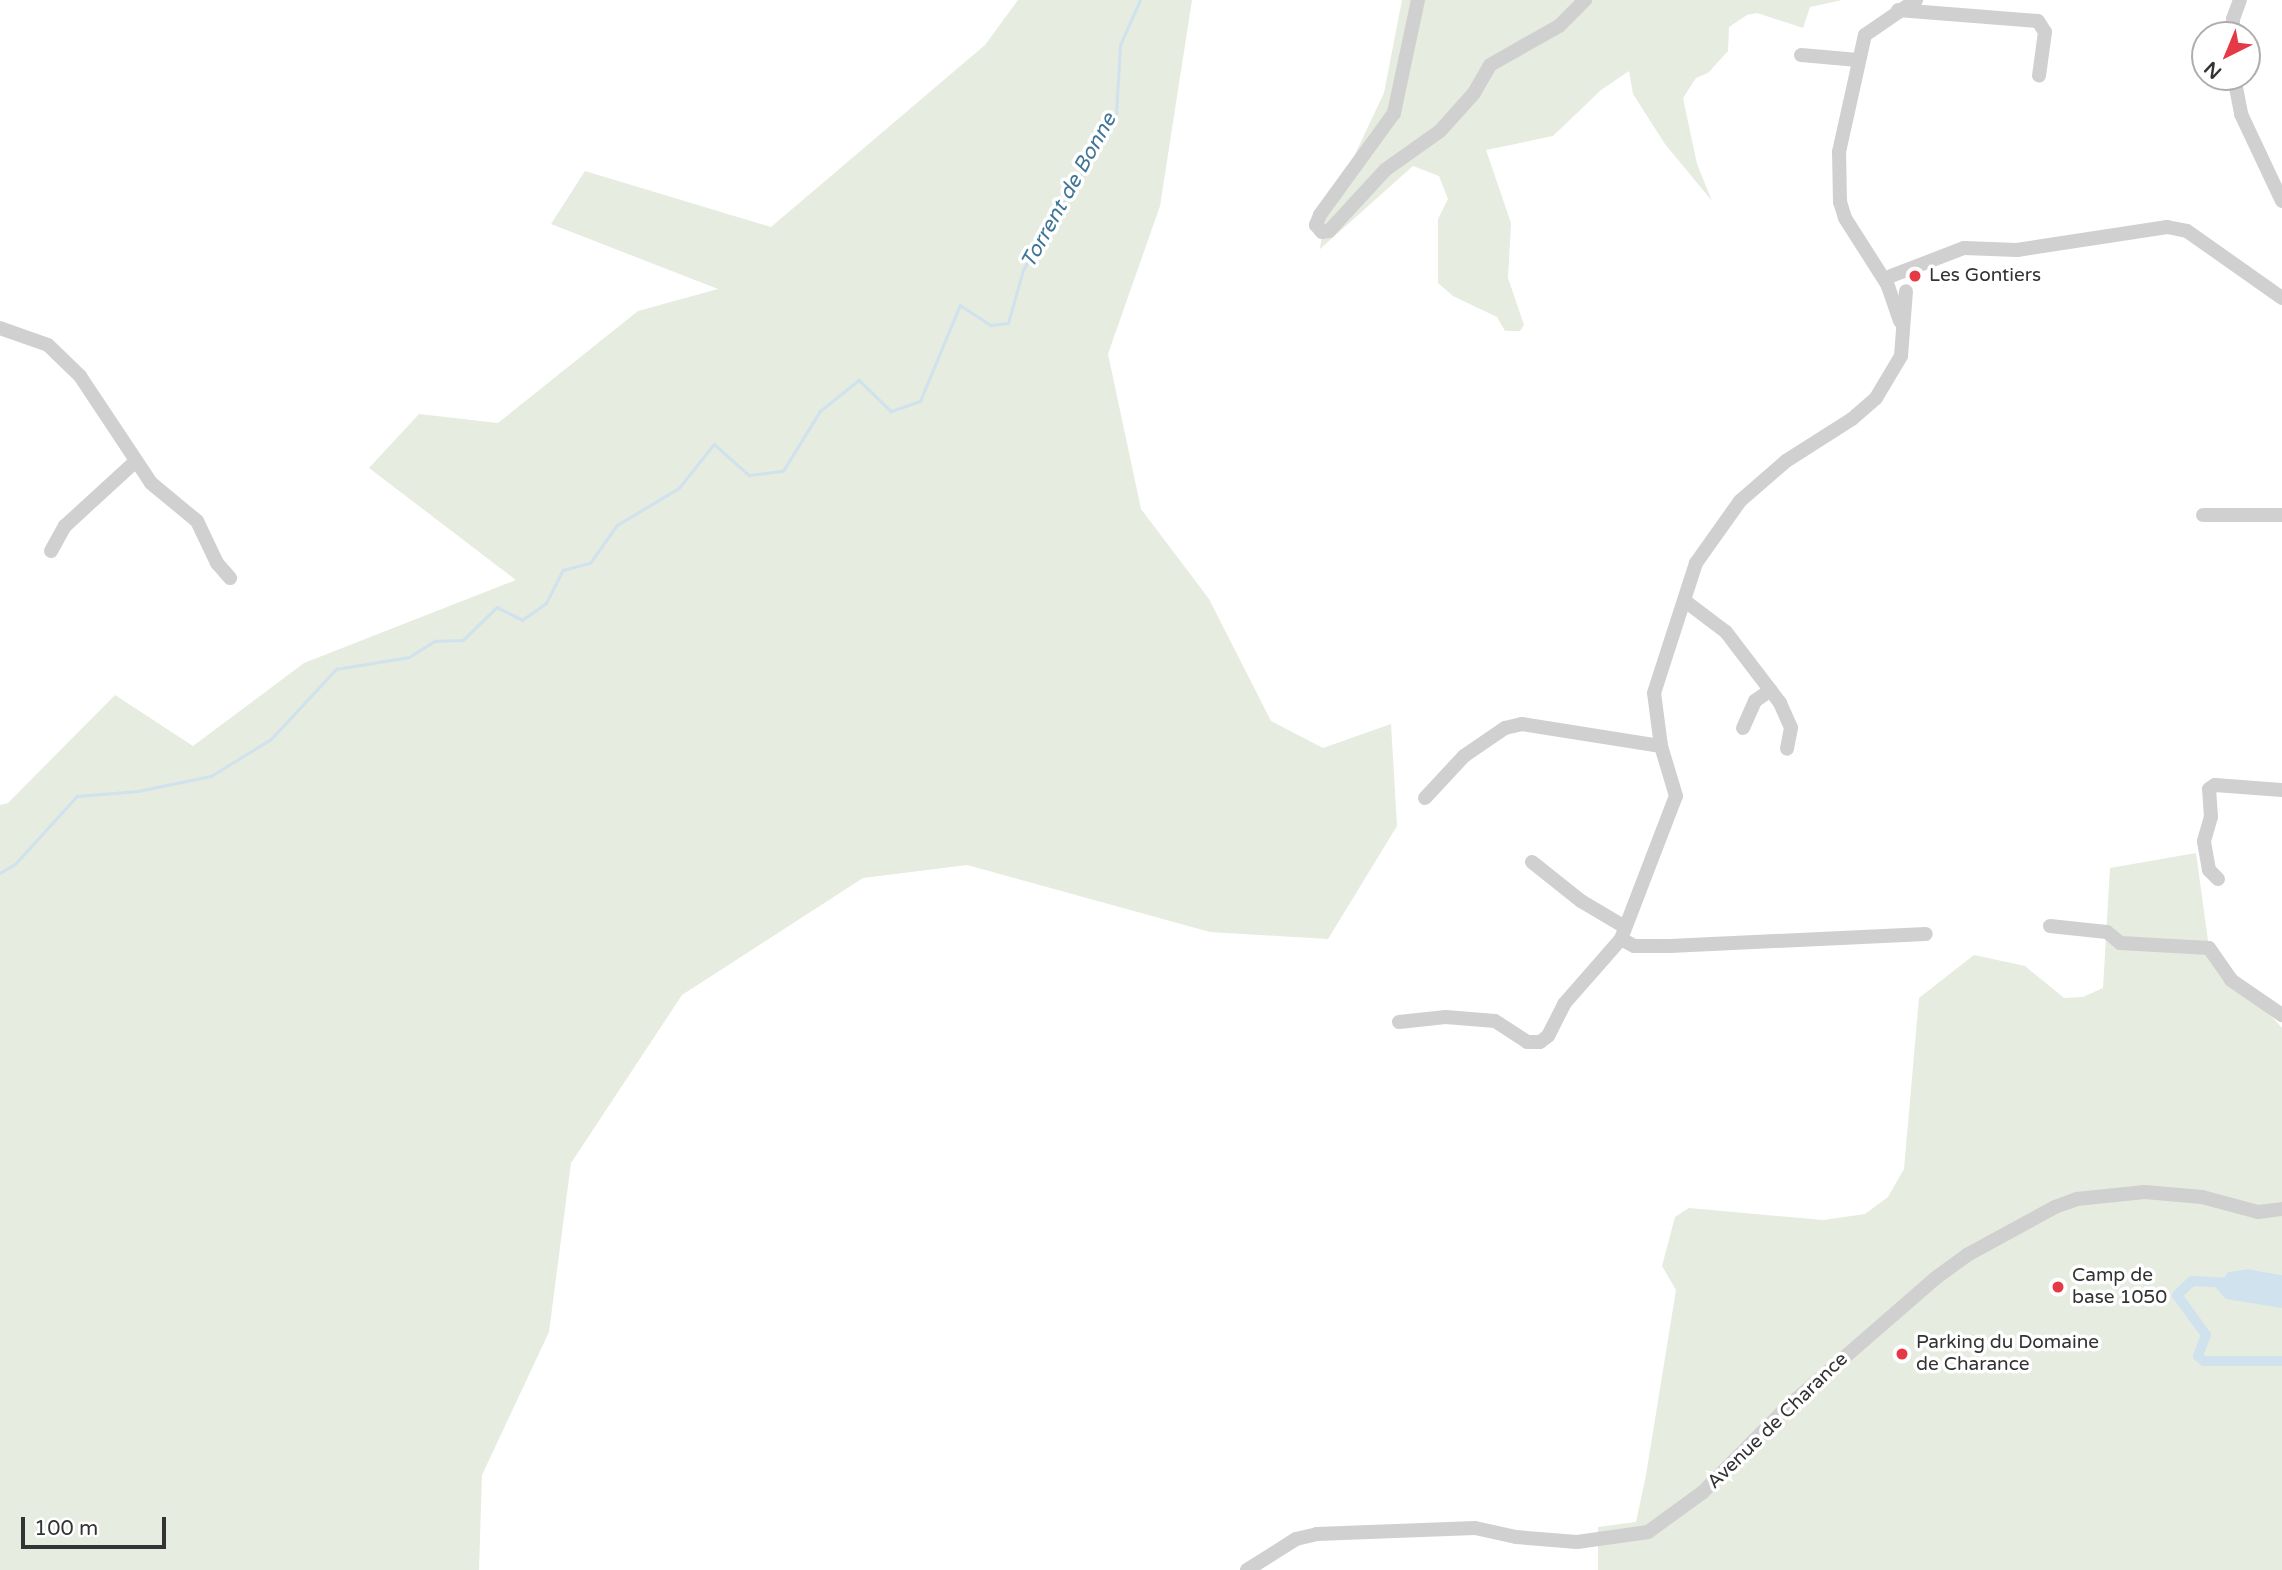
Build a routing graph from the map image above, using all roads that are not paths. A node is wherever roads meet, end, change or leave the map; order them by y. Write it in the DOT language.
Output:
graph roads {
  1 [pos="1418,0"];
  2 [pos="1585,0"];
  3 [pos="1916,0"];
  4 [pos="2240,0"];
  5 [pos="1898,10"];
  6 [pos="2233,21"];
  7 [pos="1801,55"];
  8 [pos="1858,60"];
  9 [pos="2039,76"];
  10 [pos="2237,91"];
  11 [pos="2282,201"];
  12 [pos="1900,283"];
  13 [pos="2282,298"];
  14 [pos="0,328"];
  15 [pos="136,461"];
  16 [pos="2203,515"];
  17 [pos="2282,515"];
  18 [pos="51,551"];
  19 [pos="230,578"];
  20 [pos="1685,601"];
  21 [pos="1771,690"];
  22 [pos="1743,728"];
  23 [pos="1661,746"];
  24 [pos="1787,749"];
  25 [pos="2282,790"];
  26 [pos="1425,798"];
  27 [pos="1532,862"];
  28 [pos="2218,879"];
  29 [pos="2050,926"];
  30 [pos="1623,933"];
  31 [pos="1926,934"];
  32 [pos="2282,1015"];
  33 [pos="1399,1022"];
  34 [pos="2282,1209"];
  35 [pos="1247,1570"];
  1 -- 2 [label="street"];
  3 -- 5 [label="street"];
  4 -- 6 [label="street"];
  5 -- 8 [label="street"];
  5 -- 9 [label="street"];
  7 -- 8 [label="street"];
  8 -- 12 [label="street"];
  10 -- 11 [label="street"];
  12 -- 13 [label="street"];
  12 -- 20 [label="street"];
  14 -- 15 [label="street"];
  15 -- 18 [label="street"];
  15 -- 19 [label="street"];
  16 -- 17 [label="street"];
  20 -- 21 [label="street"];
  20 -- 23 [label="street"];
  21 -- 22 [label="street"];
  21 -- 24 [label="street"];
  23 -- 26 [label="street"];
  23 -- 30 [label="street"];
  25 -- 28 [label="street"];
  27 -- 30 [label="street"];
  29 -- 32 [label="street"];
  30 -- 31 [label="street"];
  30 -- 33 [label="street"];
  34 -- 35 [label="street, Avenue de Charance"];
}
